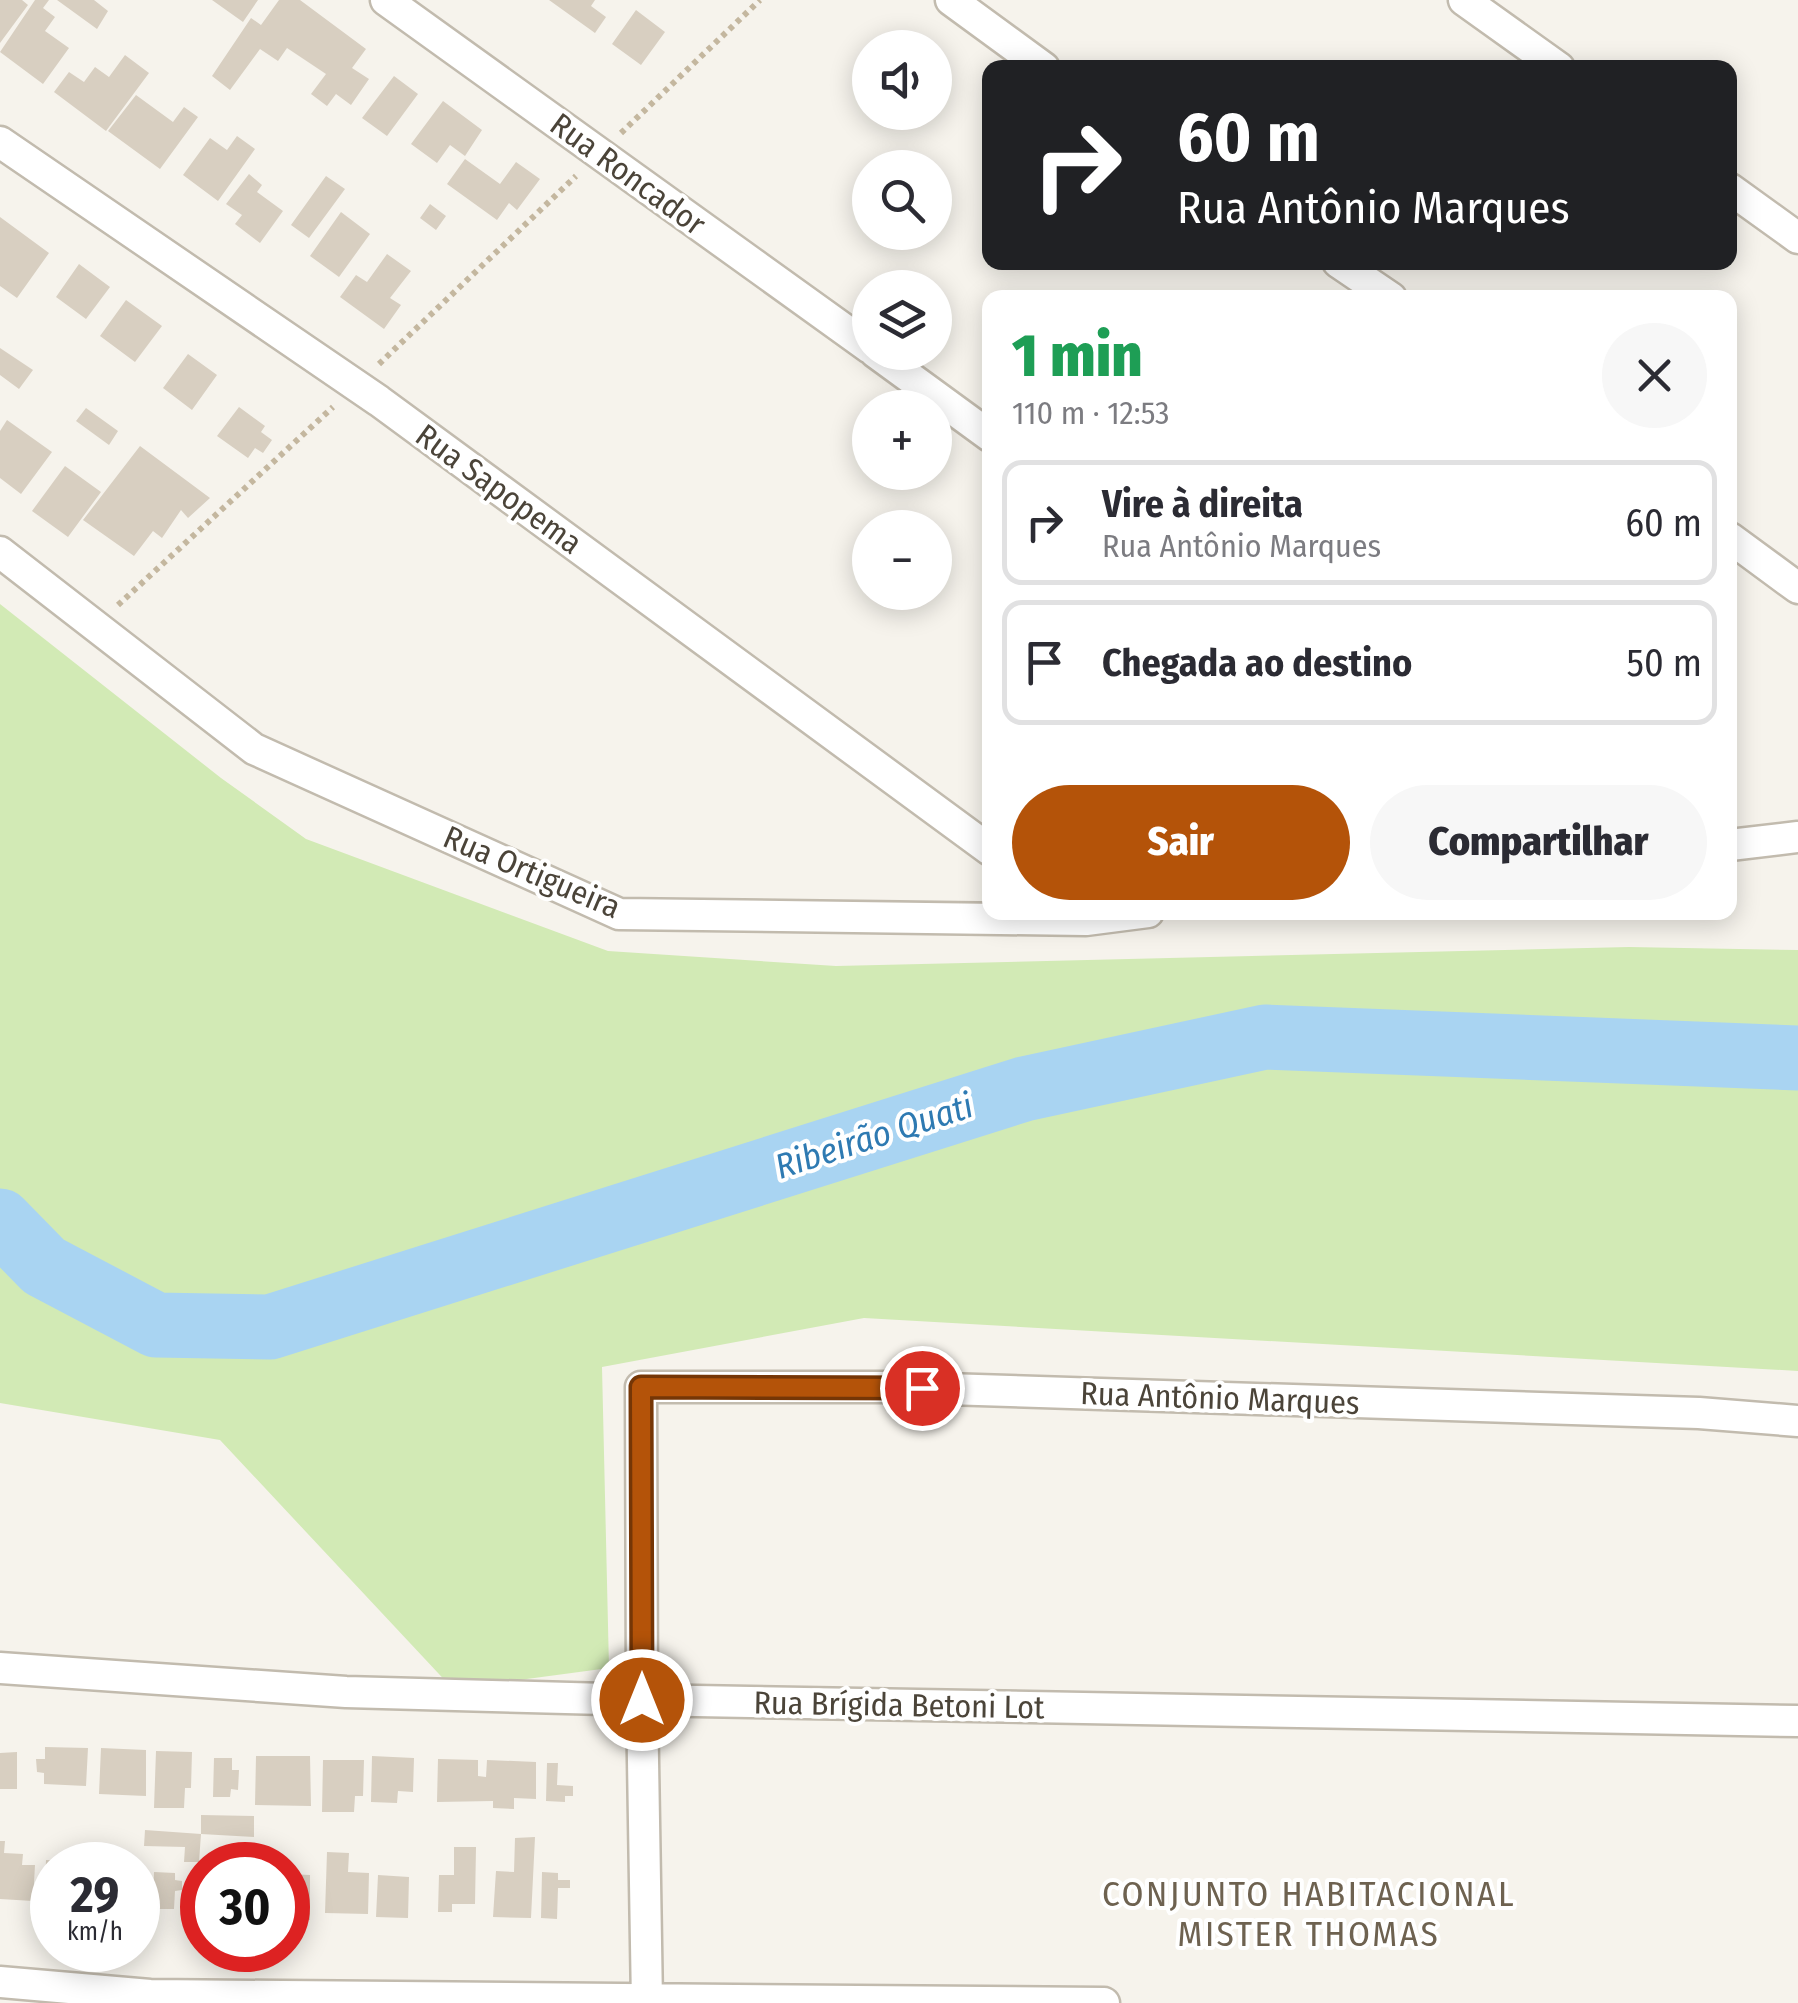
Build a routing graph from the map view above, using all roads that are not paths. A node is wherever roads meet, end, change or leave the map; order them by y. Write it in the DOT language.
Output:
graph roads {
  1 [pos="386,0"];
  2 [pos="950,0"];
  3 [pos="1464,0"];
  4 [pos="1033,60"];
  5 [pos="1548,60"];
  6 [pos="0,142"];
  7 [pos="1737,194"];
  8 [pos="1798,238"];
  9 [pos="1350,270"];
  10 [pos="1379,290"];
  11 [pos="852,335"];
  12 [pos="900,370"];
  13 [pos="982,430"];
  14 [pos="1737,543"];
  15 [pos="0,552"];
  16 [pos="1798,588"];
  17 [pos="1798,837"];
  18 [pos="982,844"];
  19 [pos="1737,844"];
  20 [pos="982,916"];
  21 [pos="1798,1421"];
  22 [pos="0,1668"];
  23 [pos="642,1700"];
  24 [pos="1798,1721"];
  25 [pos="0,1982"];
  26 [pos="647,2002"];
  27 [pos="1104,2003"];
  1 -- 11 [label="street, Rua Roncador"];
  2 -- 4 [label="street"];
  3 -- 5 [label="street"];
  6 -- 18 [label="street, Rua Sapopema"];
  7 -- 8 [label="street"];
  9 -- 10 [label="street"];
  12 -- 13 [label="street, Rua Roncador"];
  14 -- 16 [label="street"];
  15 -- 20 [label="street, Rua Ortigueira"];
  17 -- 19 [label="street"];
  21 -- 23 [label="street, Rua Antônio Marques"];
  22 -- 23 [label="street, Rua Brígida Betoni Lot"];
  23 -- 24 [label="street, Rua Brígida Betoni Lot"];
  23 -- 26 [label="street"];
  25 -- 26 [label="street"];
  26 -- 27 [label="street"];
}
